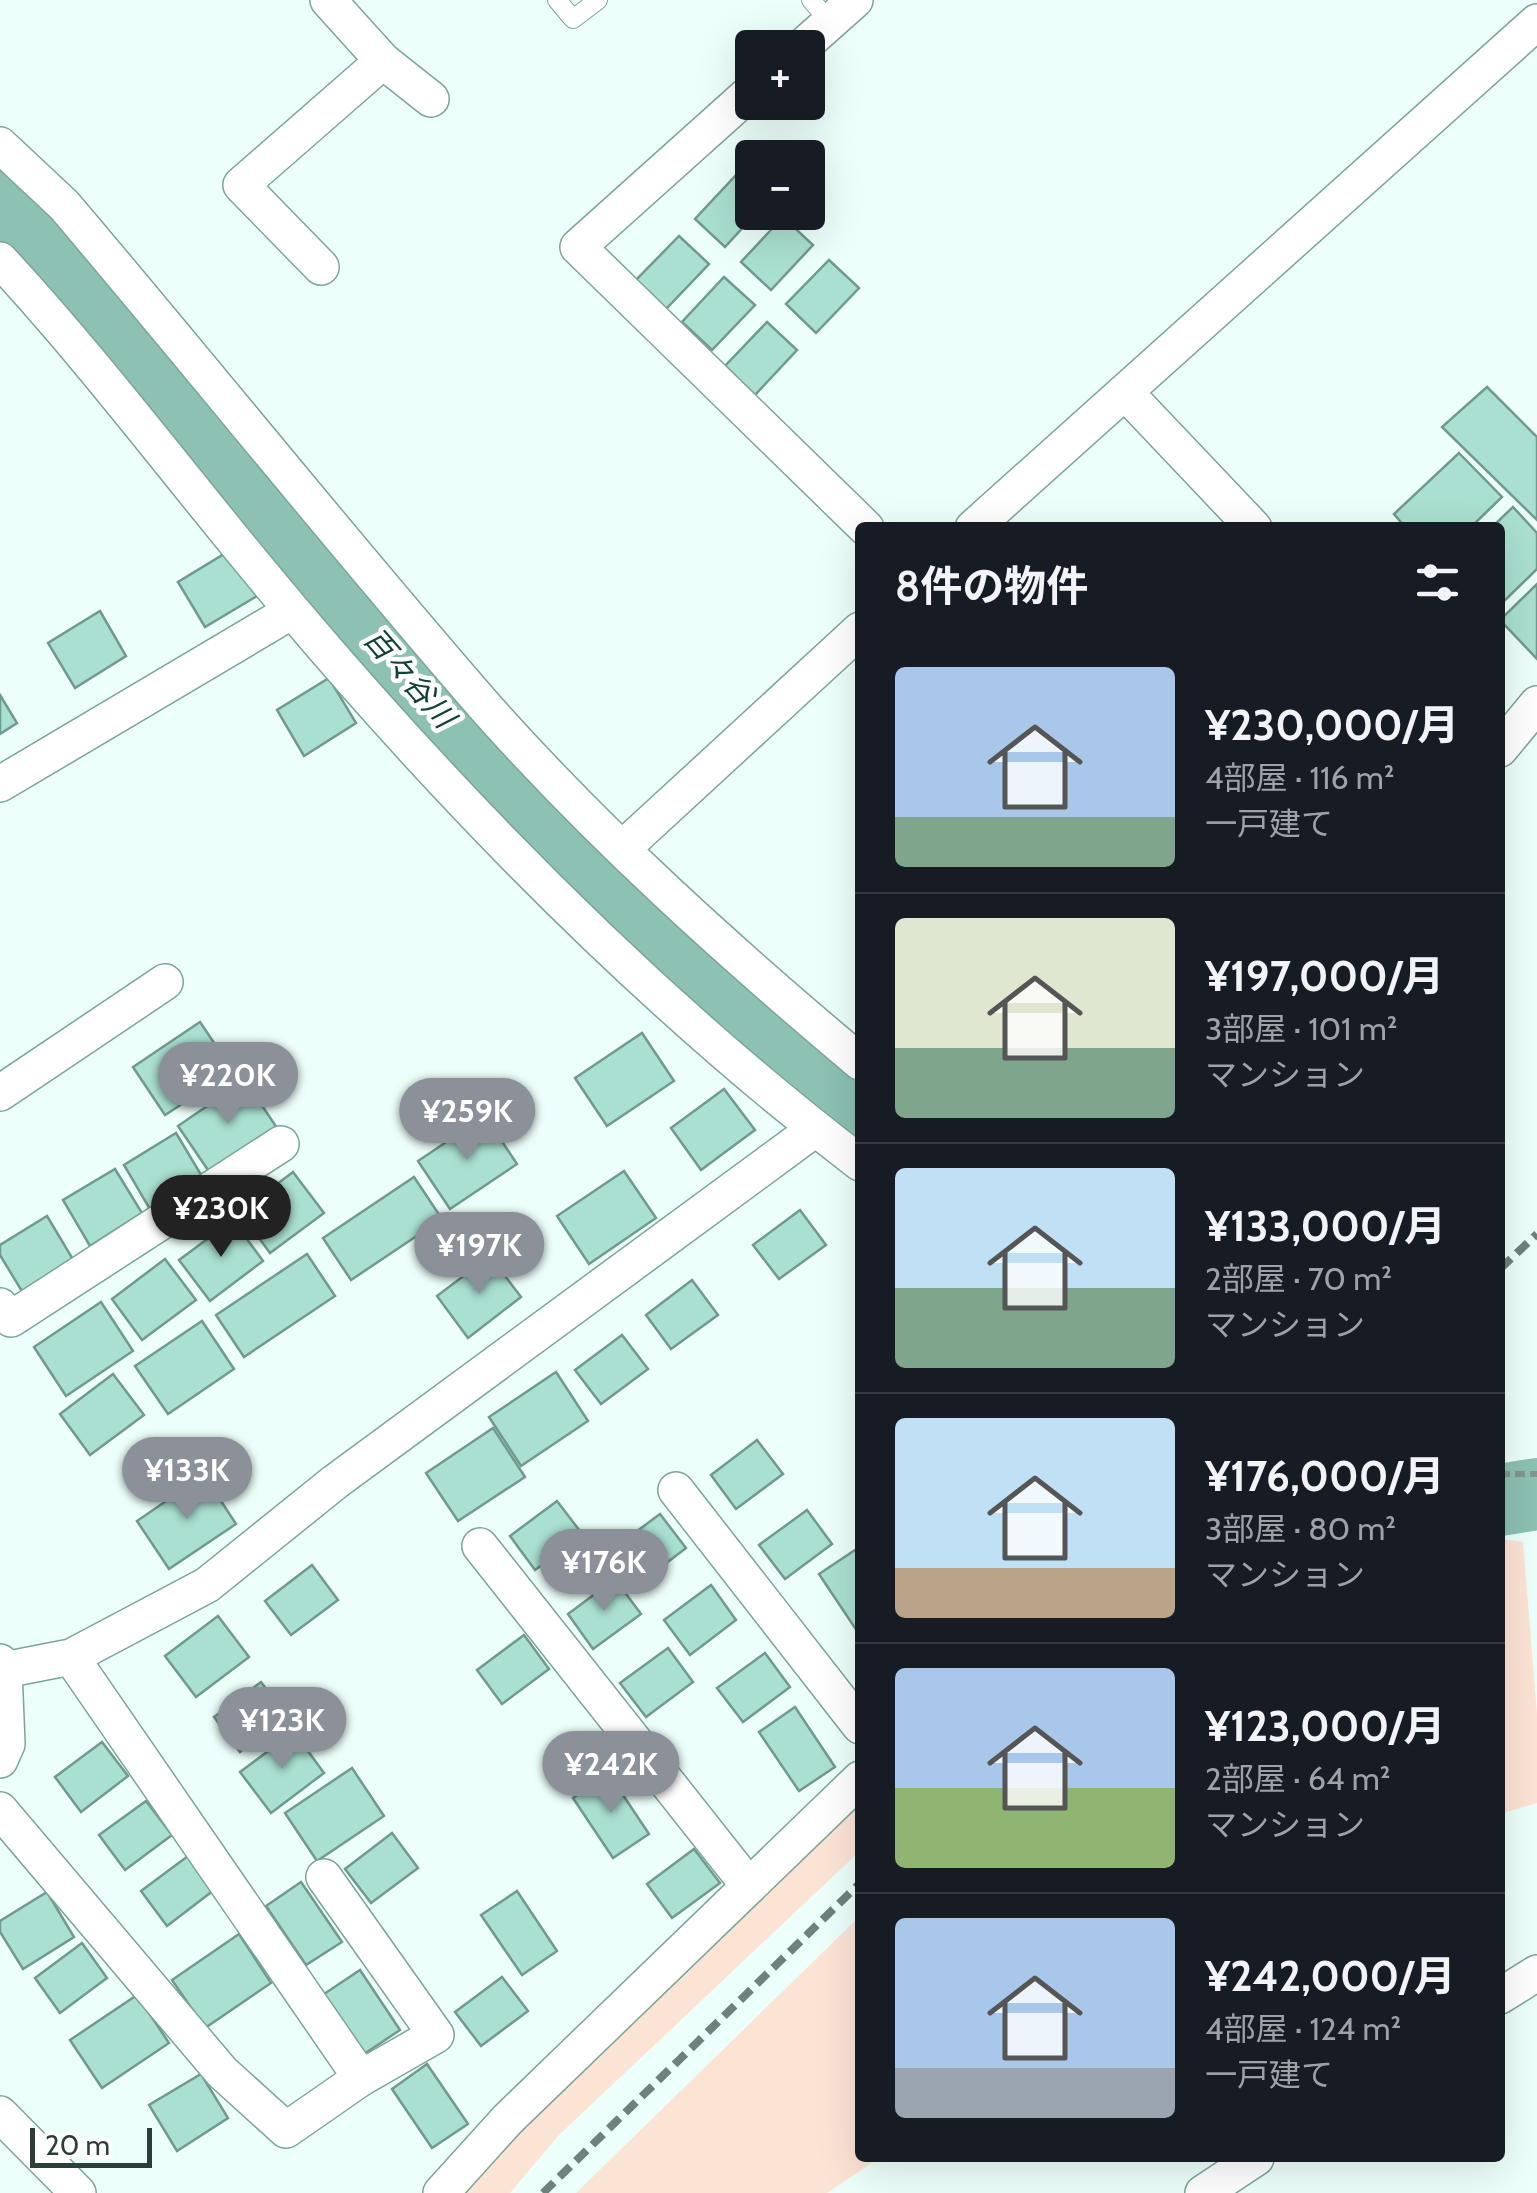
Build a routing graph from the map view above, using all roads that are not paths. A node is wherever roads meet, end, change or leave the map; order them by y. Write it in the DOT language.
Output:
graph roads {
  1 [pos="328,0"];
  2 [pos="557,0"];
  3 [pos="598,0"];
  4 [pos="832,7"];
  5 [pos="1537,22"];
  6 [pos="815,30"];
  7 [pos="383,61"];
  8 [pos="431,99"];
  9 [pos="735,106"];
  10 [pos="0,145"];
  11 [pos="0,260"];
  12 [pos="321,267"];
  13 [pos="1125,392"];
  14 [pos="860,522"];
  15 [pos="980,522"];
  16 [pos="1248,522"];
  17 [pos="292,611"];
  18 [pos="855,635"];
  19 [pos="1537,704"];
  20 [pos="1505,742"];
  21 [pos="0,784"];
  22 [pos="622,850"];
  23 [pos="165,982"];
  24 [pos="855,1058"];
  25 [pos="0,1093"];
  26 [pos="814,1128"];
  27 [pos="281,1144"];
  28 [pos="855,1159"];
  29 [pos="0,1306"];
  30 [pos="676,1490"];
  31 [pos="480,1546"];
  32 [pos="71,1657"];
  33 [pos="2,1666"];
  34 [pos="855,1720"];
  35 [pos="0,1760"];
  36 [pos="855,1784"];
  37 [pos="0,1810"];
  38 [pos="324,1877"];
  39 [pos="749,1886"];
  40 [pos="1537,1973"];
  41 [pos="1505,1993"];
  42 [pos="361,2078"];
  43 [pos="0,2114"];
  44 [pos="1250,2162"];
  45 [pos="78,2193"];
  46 [pos="441,2193"];
  47 [pos="1203,2193"];
  1 -- 7 [label="street"];
  2 -- 3 [label="lane"];
  4 -- 6 [label="street"];
  5 -- 13 [label="street"];
  7 -- 8 [label="street"];
  7 -- 12 [label="street"];
  9 -- 14 [label="street"];
  10 -- 22 [label="street"];
  11 -- 17 [label="street"];
  13 -- 15 [label="street"];
  13 -- 16 [label="street"];
  17 -- 21 [label="street"];
  17 -- 26 [label="street"];
  18 -- 22 [label="street"];
  19 -- 20 [label="street"];
  22 -- 24 [label="street"];
  23 -- 25 [label="street"];
  26 -- 28 [label="street"];
  26 -- 32 [label="street"];
  27 -- 29 [label="street"];
  30 -- 34 [label="street"];
  31 -- 39 [label="street"];
  32 -- 33 [label="street"];
  32 -- 42 [label="street"];
  33 -- 35 [label="street"];
  36 -- 39 [label="street"];
  37 -- 42 [label="street"];
  38 -- 42 [label="street"];
  39 -- 46 [label="street"];
  40 -- 41 [label="street"];
  43 -- 45 [label="street"];
  44 -- 47 [label="street"];
}
